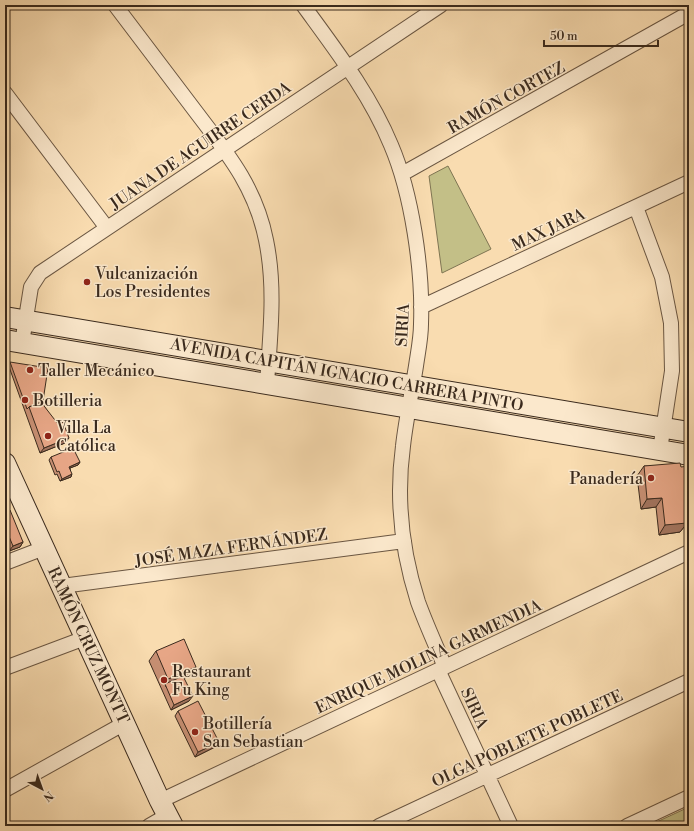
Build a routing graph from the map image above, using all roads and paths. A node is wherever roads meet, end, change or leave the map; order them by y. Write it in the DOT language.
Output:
graph roads {
  1 [pos="115,5"];
  2 [pos="303,5"];
  3 [pos="441,5"];
  4 [pos="689,13"];
  5 [pos="347,68"];
  6 [pos="5,93"];
  7 [pos="224,149"];
  8 [pos="402,174"];
  9 [pos="689,182"];
  10 [pos="636,207"];
  11 [pos="107,228"];
  12 [pos="421,306"];
  13 [pos="5,316"];
  14 [pos="26,320"];
  15 [pos="14,342"];
  16 [pos="268,361"];
  17 [pos="266,384"];
  18 [pos="413,385"];
  19 [pos="409,408"];
  20 [pos="664,427"];
  21 [pos="689,432"];
  22 [pos="660,450"];
  23 [pos="689,455"];
  24 [pos="5,463"];
  25 [pos="404,541"];
  26 [pos="44,548"];
  27 [pos="688,555"];
  28 [pos="5,563"];
  29 [pos="62,586"];
  30 [pos="85,638"];
  31 [pos="5,668"];
  32 [pos="442,669"];
  33 [pos="689,681"];
  34 [pos="124,723"];
  35 [pos="488,775"];
  36 [pos="5,790"];
  37 [pos="689,797"];
  38 [pos="167,814"];
  39 [pos="149,826"];
  40 [pos="379,826"];
  41 [pos="511,826"];
  42 [pos="627,826"];
  1 -- 7 [label="street"];
  2 -- 5 [label="street, SIRIA"];
  3 -- 5 [label="street, JUANA DE AGUIRRE CERDA"];
  4 -- 8 [label="street, RAMÓN CORTEZ"];
  5 -- 7 [label="street, JUANA DE AGUIRRE CERDA"];
  5 -- 8 [label="street, SIRIA"];
  6 -- 11 [label="street"];
  7 -- 11 [label="street, JUANA DE AGUIRRE CERDA"];
  7 -- 16 [label="street"];
  8 -- 12 [label="street, SIRIA"];
  9 -- 10 [label="street, MAX JARA"];
  10 -- 12 [label="street, MAX JARA"];
  10 -- 20 [label="street"];
  11 -- 14 [label="street, JUANA DE AGUIRRE CERDA"];
  12 -- 18 [label="street, SIRIA"];
  13 -- 14 [label="street, AVENIDA CAPITÁN IGNACIO CARRERA PINTO"];
  14 -- 15 [label="street, JUANA DE AGUIRRE CERDA"];
  14 -- 16 [label="street, AVENIDA CAPITÁN IGNACIO CARRERA PINTO"];
  15 -- 17 [label="street, AVENIDA CAPITÁN IGNACIO CARRERA PINTO"];
  16 -- 17 [label="street"];
  16 -- 18 [label="street, AVENIDA CAPITÁN IGNACIO CARRERA PINTO"];
  17 -- 19 [label="street, AVENIDA CAPITÁN IGNACIO CARRERA PINTO"];
  18 -- 19 [label="street, SIRIA"];
  18 -- 20 [label="street, AVENIDA CAPITÁN IGNACIO CARRERA PINTO"];
  19 -- 22 [label="street, AVENIDA CAPITÁN IGNACIO CARRERA PINTO"];
  19 -- 25 [label="street, SIRIA"];
  20 -- 21 [label="street, AVENIDA CAPITÁN IGNACIO CARRERA PINTO"];
  20 -- 22 [label="street"];
  22 -- 23 [label="street, AVENIDA CAPITÁN IGNACIO CARRERA PINTO"];
  24 -- 26 [label="street, RAMÓN CRUZ MONTT"];
  25 -- 29 [label="street, JOSÉ MAZA FERNÁNDEZ"];
  25 -- 32 [label="street, SIRIA"];
  26 -- 28 [label="street"];
  26 -- 29 [label="street, RAMÓN CRUZ MONTT"];
  27 -- 32 [label="street, ENRIQUE MOLINA GARMENDIA"];
  29 -- 30 [label="street, RAMÓN CRUZ MONTT"];
  30 -- 31 [label="street"];
  30 -- 34 [label="street, RAMÓN CRUZ MONTT"];
  32 -- 35 [label="street, SIRIA"];
  32 -- 38 [label="street, ENRIQUE MOLINA GARMENDIA"];
  33 -- 35 [label="street, OLGA POBLETE POBLETE"];
  34 -- 36 [label="street"];
  34 -- 38 [label="street, RAMÓN CRUZ MONTT"];
  35 -- 40 [label="street, OLGA POBLETE POBLETE"];
  35 -- 41 [label="street, SIRIA"];
  37 -- 42 [label="street"];
  38 -- 39 [label="street, ENRIQUE MOLINA GARMENDIA"];
}
